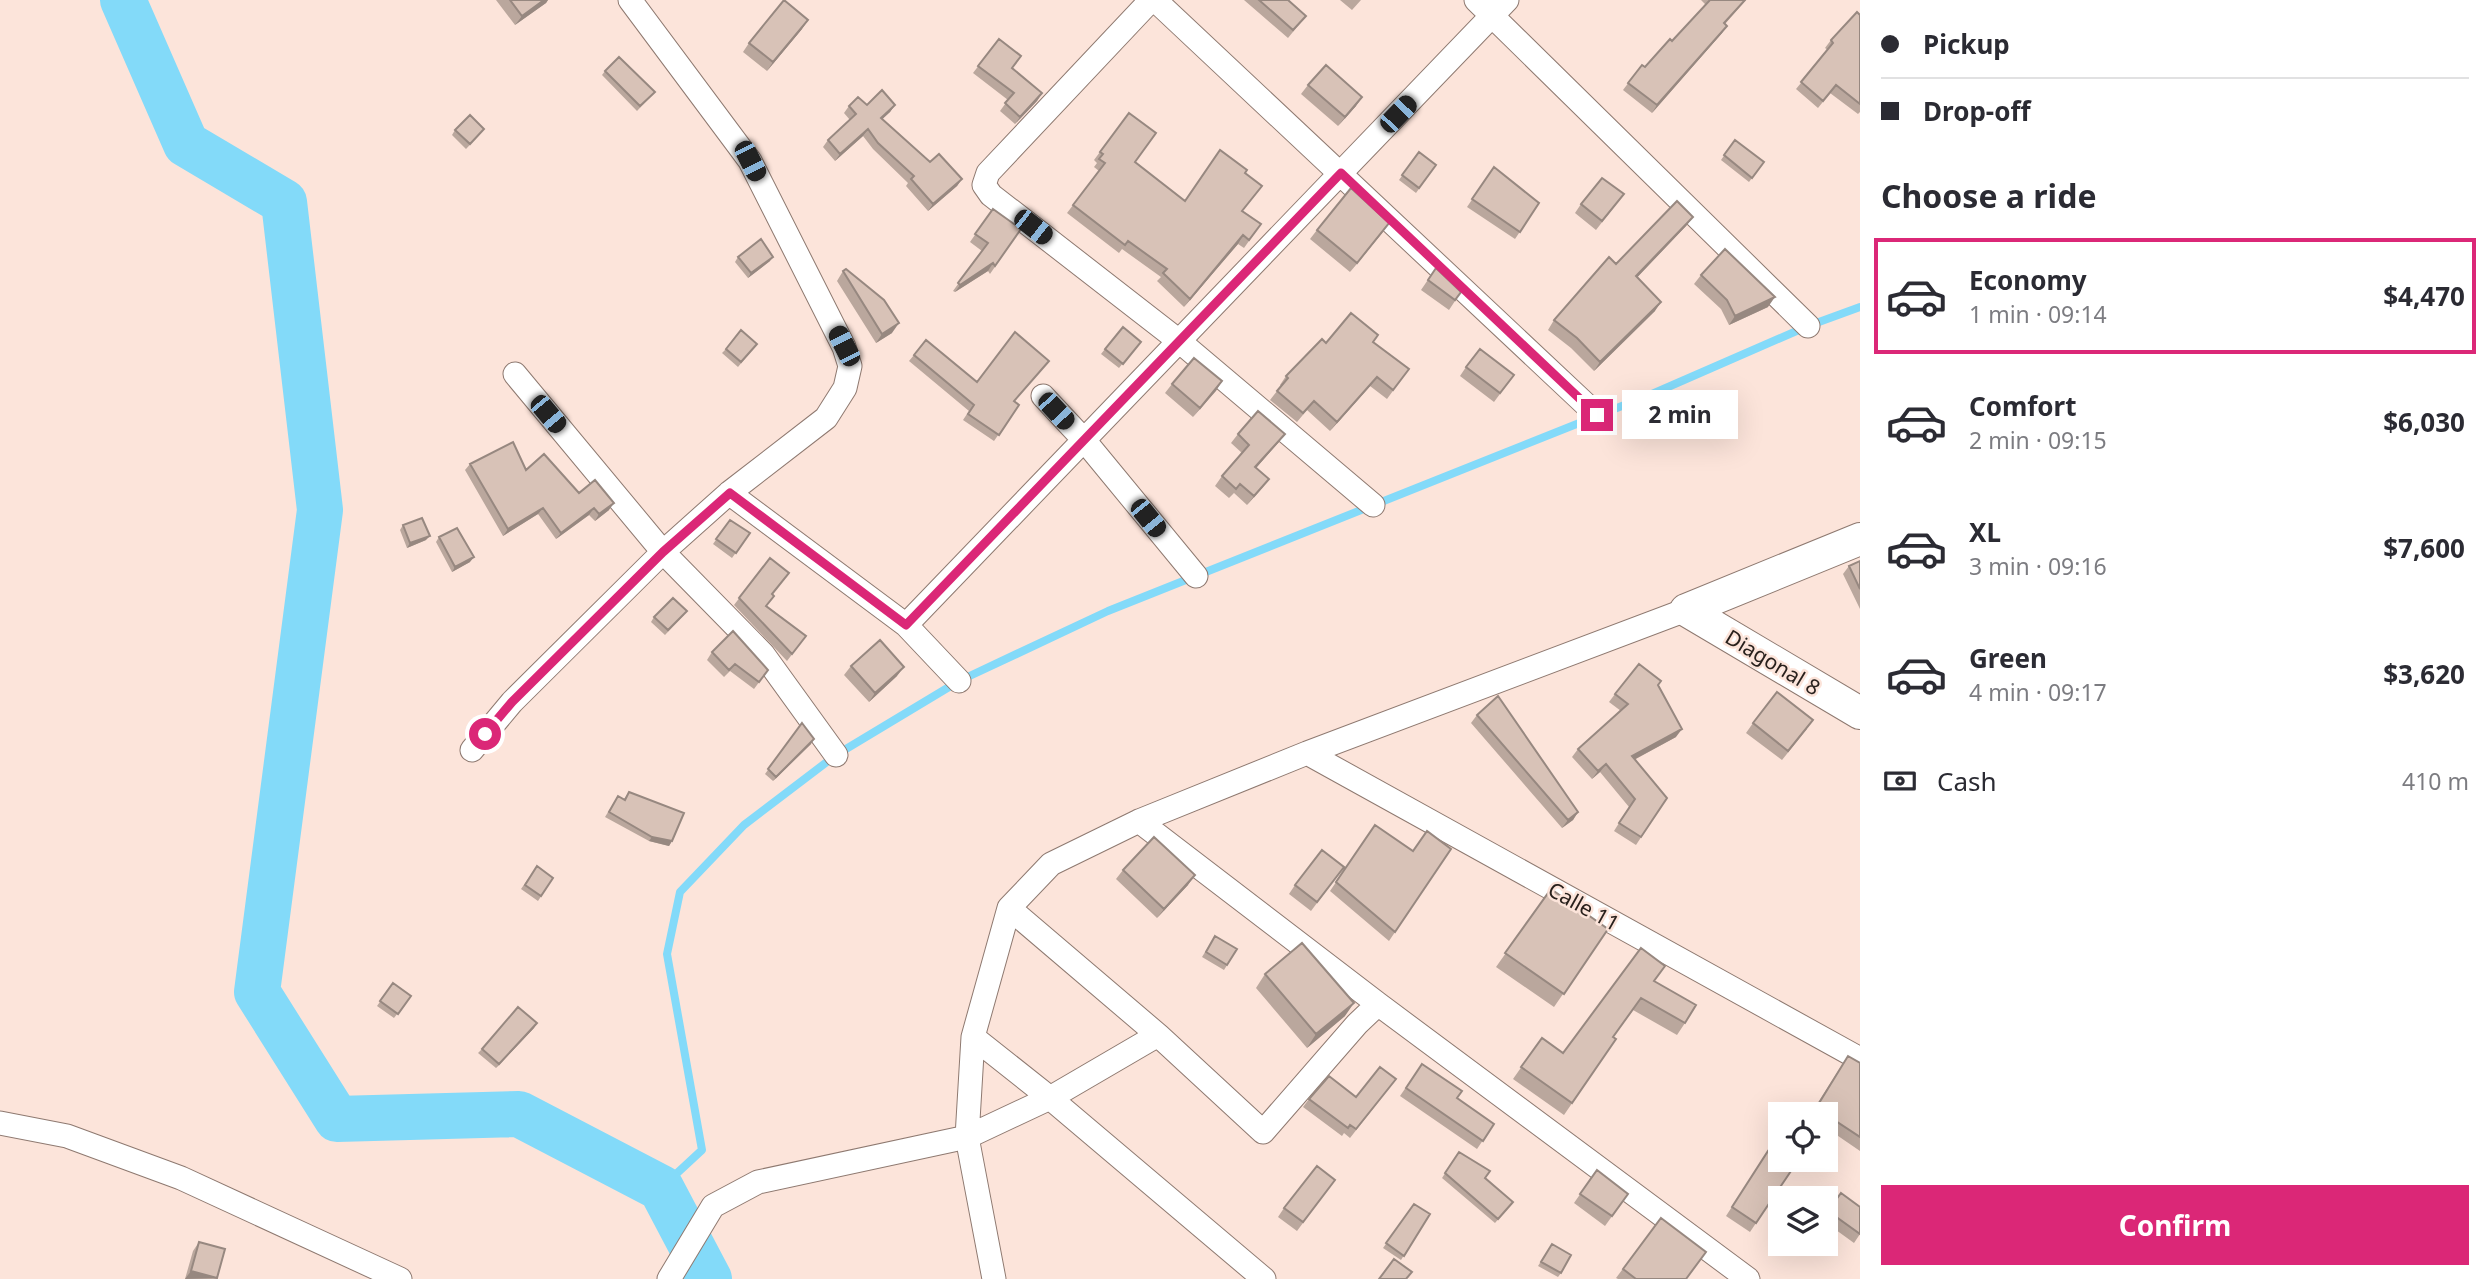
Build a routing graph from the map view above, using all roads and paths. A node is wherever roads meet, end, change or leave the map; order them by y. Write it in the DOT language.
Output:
graph roads {
  1 [pos="630,0"];
  2 [pos="1153,0"];
  3 [pos="1492,5"];
  4 [pos="1341,173"];
  5 [pos="1808,326"];
  6 [pos="1180,341"];
  7 [pos="515,374"];
  8 [pos="1043,396"];
  9 [pos="1597,415"];
  10 [pos="1084,440"];
  11 [pos="730,493"];
  12 [pos="1373,505"];
  13 [pos="1860,539"];
  14 [pos="663,552"];
  15 [pos="1196,576"];
  16 [pos="1686,610"];
  17 [pos="906,625"];
  18 [pos="959,681"];
  19 [pos="1860,713"];
  20 [pos="472,750"];
  21 [pos="1307,753"];
  22 [pos="835,755"];
  23 [pos="1139,821"];
  24 [pos="1009,908"];
  25 [pos="1378,1004"];
  26 [pos="1158,1035"];
  27 [pos="973,1037"];
  28 [pos="1860,1059"];
  29 [pos="1050,1098"];
  30 [pos="0,1123"];
  31 [pos="967,1137"];
  32 [pos="400,1279"];
  33 [pos="668,1279"];
  34 [pos="994,1279"];
  35 [pos="1264,1279"];
  36 [pos="1748,1279"];
  1 -- 11 [label="street"];
  2 -- 4 [label="street"];
  2 -- 6 [label="street"];
  3 -- 4 [label="street"];
  3 -- 5 [label="street"];
  4 -- 6 [label="street"];
  4 -- 9 [label="street"];
  6 -- 10 [label="street"];
  6 -- 12 [label="street"];
  7 -- 14 [label="street"];
  8 -- 10 [label="street"];
  10 -- 15 [label="street"];
  10 -- 17 [label="street"];
  11 -- 14 [label="street"];
  11 -- 17 [label="street"];
  13 -- 16 [label="street"];
  14 -- 20 [label="street"];
  14 -- 22 [label="street"];
  16 -- 19 [label="street, Diagonal 8"];
  16 -- 21 [label="street"];
  17 -- 18 [label="street"];
  21 -- 23 [label="street"];
  21 -- 28 [label="street, Calle 11"];
  23 -- 24 [label="street"];
  23 -- 25 [label="street"];
  24 -- 26 [label="street"];
  24 -- 27 [label="street"];
  25 -- 26 [label="street"];
  25 -- 36 [label="street"];
  26 -- 29 [label="street"];
  27 -- 29 [label="street"];
  27 -- 31 [label="street"];
  29 -- 31 [label="street"];
  29 -- 35 [label="street"];
  30 -- 32 [label="street"];
  31 -- 33 [label="street"];
  31 -- 34 [label="street"];
}
